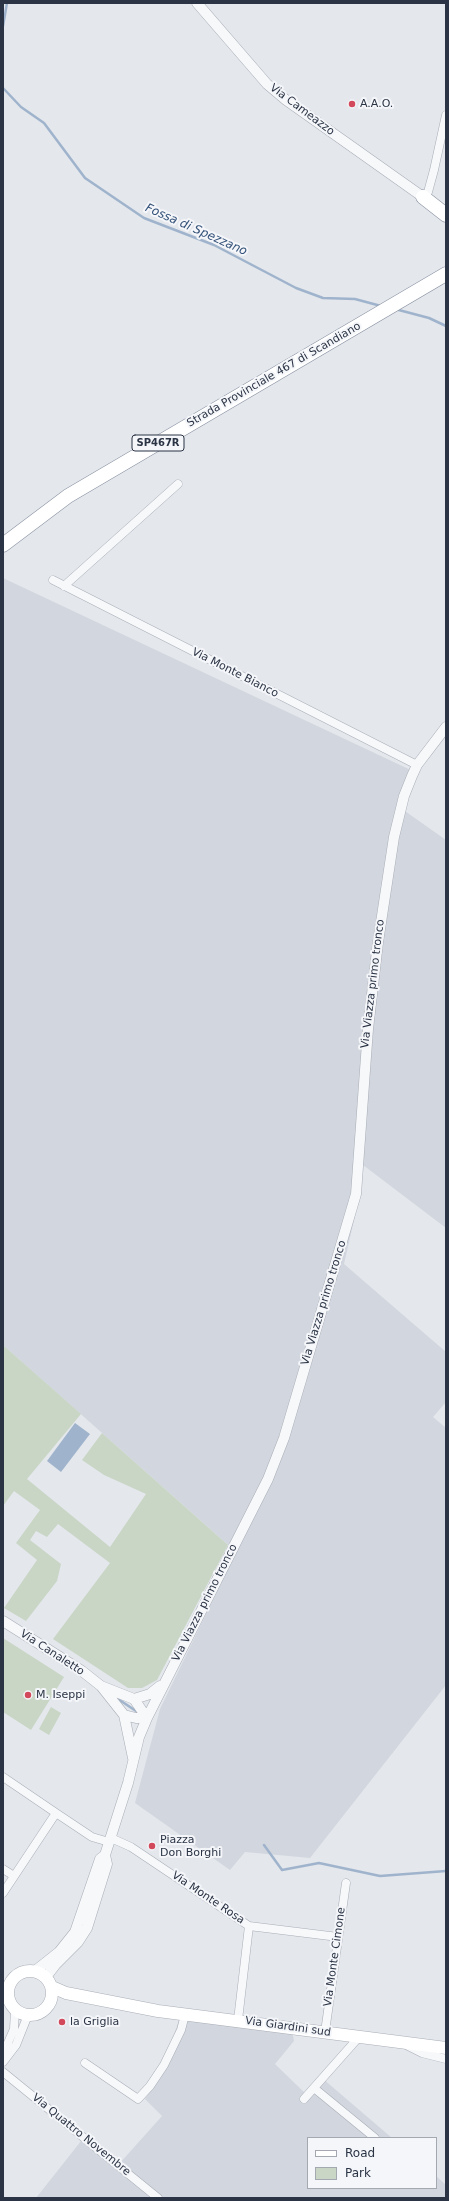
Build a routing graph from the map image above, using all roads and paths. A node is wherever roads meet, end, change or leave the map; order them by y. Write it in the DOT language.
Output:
graph roads {
  1 [pos="197,3"];
  2 [pos="446,115"];
  3 [pos="423,197"];
  4 [pos="445,216"];
  5 [pos="445,273"];
  6 [pos="178,484"];
  7 [pos="3,545"];
  8 [pos="53,580"];
  9 [pos="64,586"];
  10 [pos="446,727"];
  11 [pos="417,765"];
  12 [pos="3,1622"];
  13 [pos="162,1685"];
  14 [pos="101,1686"];
  15 [pos="134,1699"];
  16 [pos="124,1715"];
  17 [pos="147,1718"];
  18 [pos="133,1759"];
  19 [pos="3,1777"];
  20 [pos="56,1813"];
  21 [pos="110,1840"];
  22 [pos="105,1855"];
  23 [pos="3,1868"];
  24 [pos="14,1876"];
  25 [pos="346,1883"];
  26 [pos="3,1893"];
  27 [pos="249,1926"];
  28 [pos="338,1937"];
  29 [pos="35,1971"];
  30 [pos="49,1982"];
  31 [pos="7,1984"];
  32 [pos="6,1998"];
  33 [pos="50,2004"];
  34 [pos="129,2006"];
  35 [pos="15,2010"];
  36 [pos="28,2015"];
  37 [pos="185,2015"];
  38 [pos="238,2020"];
  39 [pos="325,2032"];
  40 [pos="359,2037"];
  41 [pos="402,2042"];
  42 [pos="446,2048"];
  43 [pos="3,2054"];
  44 [pos="446,2059"];
  45 [pos="3,2062"];
  46 [pos="85,2063"];
  47 [pos="3,2072"];
  48 [pos="314,2088"];
  49 [pos="304,2099"];
  50 [pos="374,2137"];
  51 [pos="158,2198"];
  1 -- 3 [label="street, Via Cameazzo"];
  2 -- 3 [label="street"];
  3 -- 4 [label="highway"];
  5 -- 7 [label="highway, Strada Provinciale 467 di Scandiano / SP467R"];
  6 -- 9 [label="street"];
  8 -- 9 [label="street, Via Monte Bianco"];
  9 -- 11 [label="street, Via Monte Bianco"];
  10 -- 11 [label="street, Via Viazza primo tronco"];
  11 -- 13 [label="street, Via Viazza primo tronco"];
  12 -- 14 [label="street, Via Canaletto"];
  13 -- 15 [label="street"];
  13 -- 17 [label="street, Via Viazza primo tronco"];
  14 -- 15 [label="street, Via Canaletto"];
  14 -- 16 [label="street, Via Canaletto"];
  15 -- 17 [label="street"];
  16 -- 17 [label="street"];
  16 -- 18 [label="street, Via Canaletto"];
  17 -- 18 [label="street, Via Viazza primo tronco"];
  18 -- 21 [label="street, Via Viazza primo tronco"];
  19 -- 20 [label="street, Via Monte Rosa"];
  20 -- 21 [label="street, Via Monte Rosa"];
  20 -- 24 [label="street"];
  21 -- 22 [label="street, Via Viazza primo tronco"];
  21 -- 27 [label="street, Via Monte Rosa"];
  22 -- 29 [label="street, Via Viazza primo tronco"];
  22 -- 30 [label="street, Via Viazza primo tronco"];
  23 -- 24 [label="street"];
  24 -- 26 [label="street"];
  25 -- 28 [label="street, Via Monte Cimone"];
  27 -- 28 [label="street, Via Monte Rosa"];
  27 -- 38 [label="street"];
  28 -- 39 [label="street, Via Monte Cimone"];
  29 -- 30 [label="main road"];
  29 -- 31 [label="main road"];
  30 -- 33 [label="main road"];
  30 -- 34 [label="main road"];
  31 -- 32 [label="main road"];
  32 -- 35 [label="main road"];
  33 -- 34 [label="main road"];
  33 -- 36 [label="main road"];
  34 -- 37 [label="main road, Via Giardini sud"];
  35 -- 36 [label="main road"];
  35 -- 43 [label="street"];
  36 -- 45 [label="street"];
  37 -- 38 [label="main road, Via Giardini sud"];
  37 -- 46 [label="street"];
  38 -- 39 [label="main road, Via Giardini sud"];
  39 -- 40 [label="main road, Via Giardini sud"];
  40 -- 41 [label="main road, Via Giardini sud"];
  40 -- 48 [label="street"];
  41 -- 42 [label="main road, Via Giardini sud"];
  41 -- 44 [label="street"];
  47 -- 51 [label="street, Via Quattro Novembre"];
  48 -- 49 [label="street"];
  48 -- 50 [label="street"];
}
